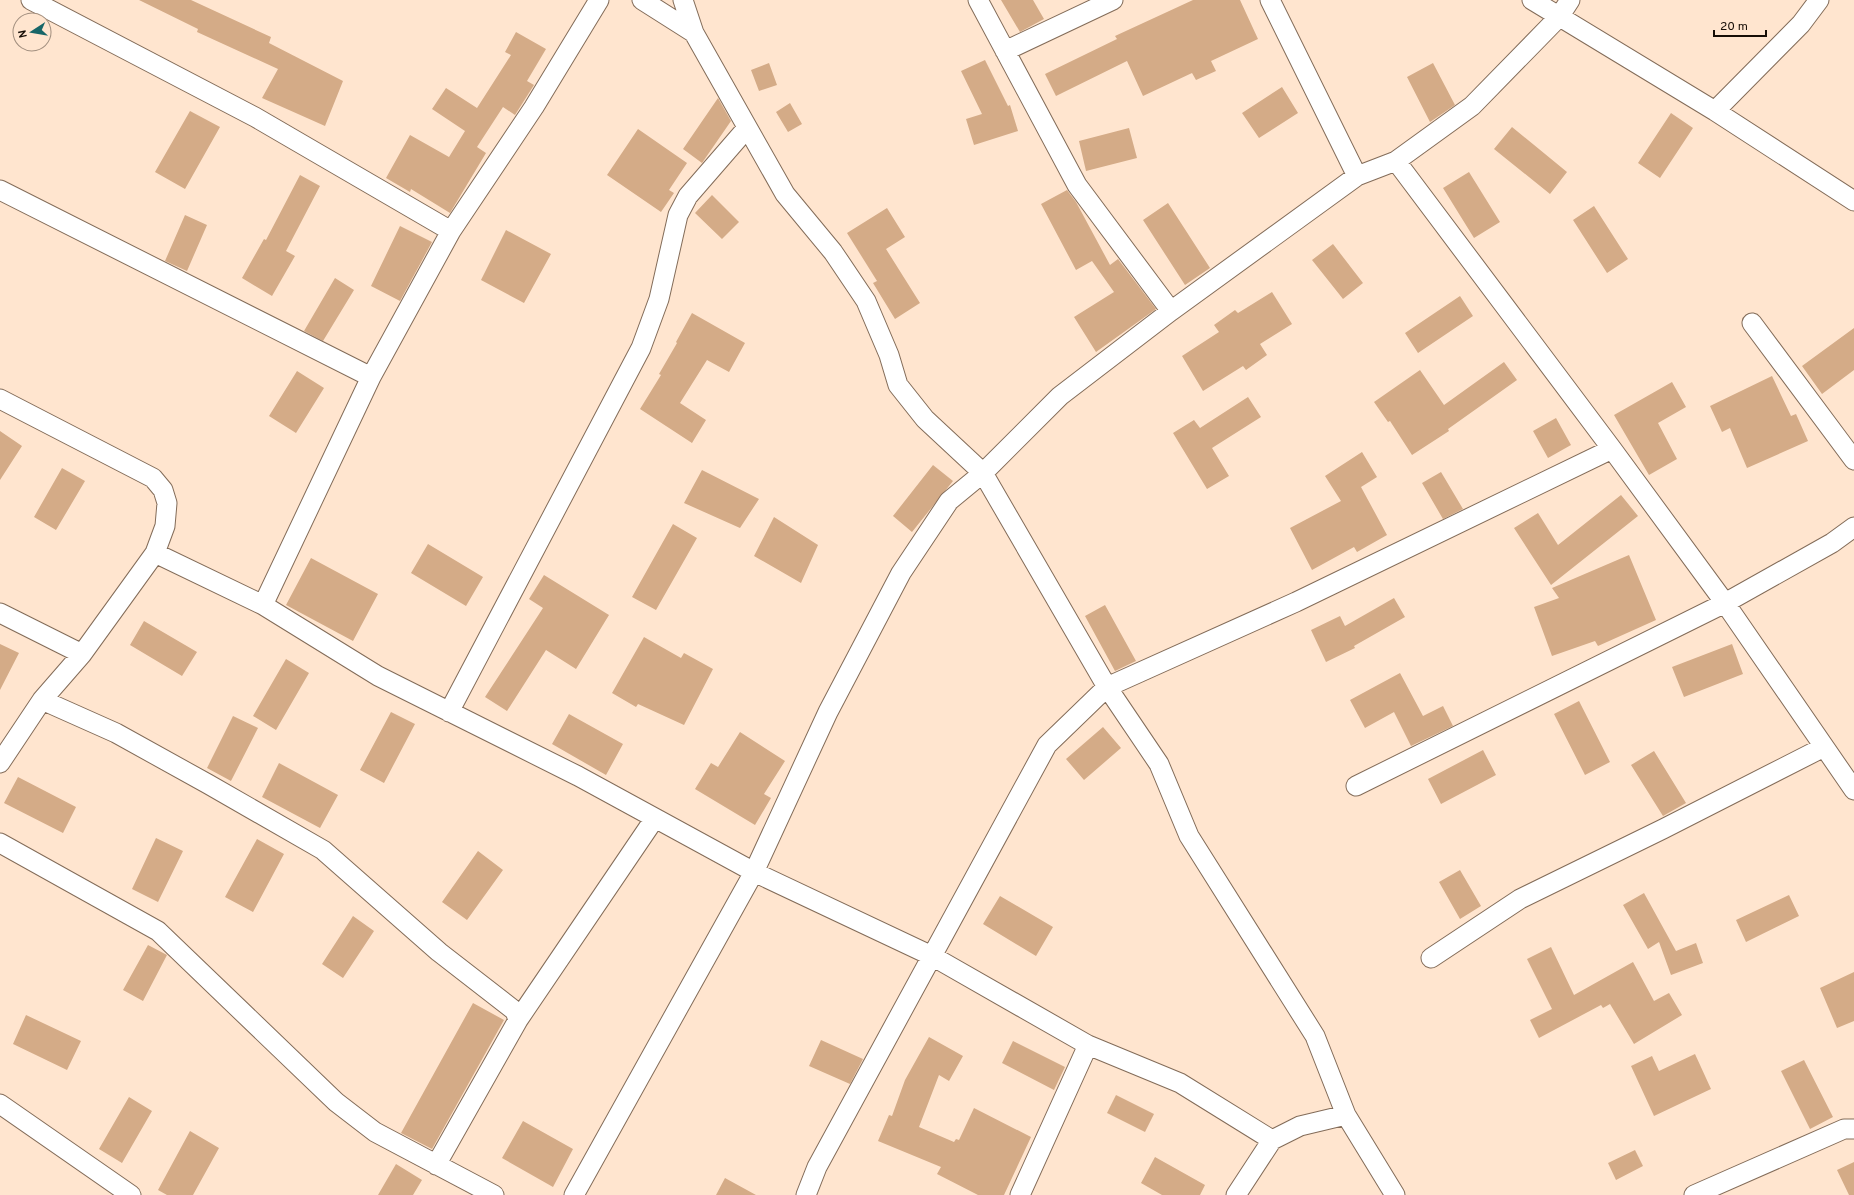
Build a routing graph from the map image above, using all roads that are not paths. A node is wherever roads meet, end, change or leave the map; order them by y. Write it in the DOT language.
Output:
graph roads {
  1 [pos="31,0"];
  2 [pos="599,0"];
  3 [pos="642,0"];
  4 [pos="683,0"];
  5 [pos="978,0"];
  6 [pos="1113,0"];
  7 [pos="1270,0"];
  8 [pos="1532,0"];
  9 [pos="1570,0"];
  10 [pos="1819,0"];
  11 [pos="1559,17"];
  12 [pos="694,33"];
  13 [pos="1005,50"];
  14 [pos="1715,111"];
  15 [pos="747,128"];
  16 [pos="1396,161"];
  17 [pos="1357,176"];
  18 [pos="0,191"];
  19 [pos="1854,201"];
  20 [pos="451,231"];
  21 [pos="1171,311"];
  22 [pos="1752,323"];
  23 [pos="371,377"];
  24 [pos="0,399"];
  25 [pos="1612,449"];
  26 [pos="1854,460"];
  27 [pos="983,473"];
  28 [pos="1854,527"];
  29 [pos="155,553"];
  30 [pos="1725,603"];
  31 [pos="263,606"];
  32 [pos="0,613"];
  33 [pos="82,654"];
  34 [pos="1107,687"];
  35 [pos="42,700"];
  36 [pos="449,712"];
  37 [pos="1824,747"];
  38 [pos="0,763"];
  39 [pos="1356,786"];
  40 [pos="1854,790"];
  41 [pos="655,818"];
  42 [pos="0,843"];
  43 [pos="754,872"];
  44 [pos="932,956"];
  45 [pos="1431,958"];
  46 [pos="518,1020"];
  47 [pos="1088,1045"];
  48 [pos="0,1104"];
  49 [pos="1346,1115"];
  50 [pos="1854,1129"];
  51 [pos="1272,1140"];
  52 [pos="436,1165"];
  53 [pos="131,1195"];
  54 [pos="494,1195"];
  55 [pos="574,1195"];
  56 [pos="806,1195"];
  57 [pos="1020,1195"];
  58 [pos="1236,1195"];
  59 [pos="1395,1195"];
  60 [pos="1694,1195"];
  1 -- 20 [label="street"];
  2 -- 20 [label="street"];
  3 -- 12 [label="street"];
  4 -- 12 [label="street"];
  5 -- 13 [label="street"];
  6 -- 13 [label="street"];
  7 -- 17 [label="street"];
  8 -- 11 [label="street"];
  9 -- 11 [label="street"];
  10 -- 14 [label="street"];
  11 -- 14 [label="street"];
  11 -- 16 [label="street"];
  12 -- 15 [label="street"];
  13 -- 21 [label="street"];
  14 -- 19 [label="street"];
  15 -- 27 [label="street"];
  15 -- 36 [label="street"];
  16 -- 17 [label="street"];
  16 -- 25 [label="street"];
  17 -- 21 [label="street"];
  18 -- 23 [label="street"];
  20 -- 23 [label="street"];
  21 -- 27 [label="street"];
  22 -- 26 [label="street"];
  23 -- 31 [label="street"];
  24 -- 29 [label="street"];
  25 -- 30 [label="street"];
  25 -- 34 [label="street"];
  27 -- 34 [label="street"];
  27 -- 43 [label="street"];
  28 -- 30 [label="street"];
  29 -- 31 [label="street"];
  29 -- 33 [label="street"];
  30 -- 37 [label="street"];
  30 -- 39 [label="street"];
  31 -- 36 [label="street"];
  32 -- 33 [label="street"];
  33 -- 35 [label="street"];
  34 -- 44 [label="street"];
  34 -- 49 [label="street"];
  35 -- 38 [label="street"];
  35 -- 46 [label="street"];
  36 -- 41 [label="street"];
  37 -- 40 [label="street"];
  37 -- 45 [label="street"];
  41 -- 43 [label="street"];
  41 -- 46 [label="street"];
  42 -- 52 [label="street"];
  43 -- 44 [label="street"];
  43 -- 55 [label="street"];
  44 -- 47 [label="street"];
  44 -- 56 [label="street"];
  46 -- 52 [label="street"];
  47 -- 51 [label="street"];
  47 -- 57 [label="street"];
  48 -- 53 [label="street"];
  49 -- 51 [label="street"];
  49 -- 59 [label="street"];
  50 -- 60 [label="street"];
  51 -- 58 [label="street"];
  52 -- 54 [label="street"];
}
